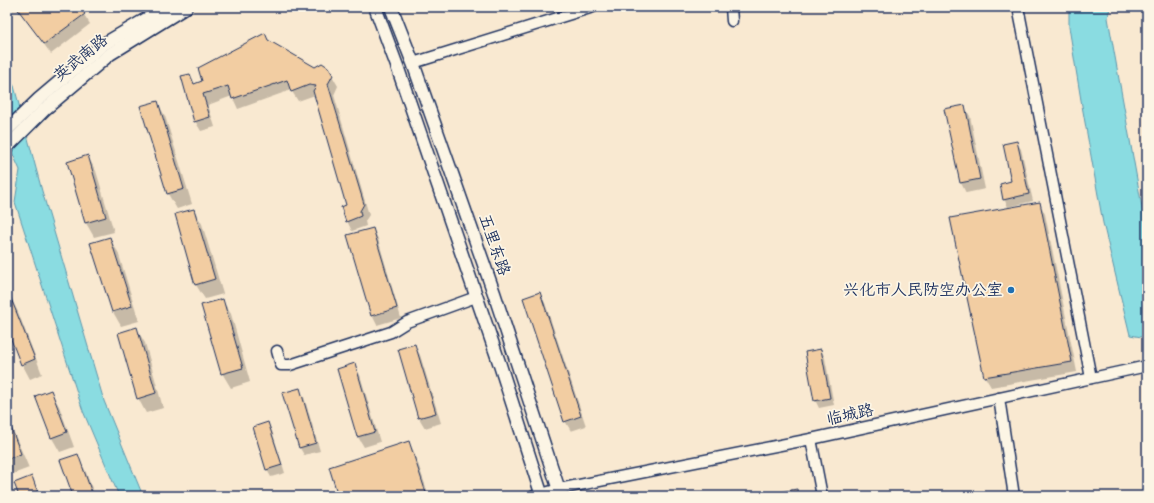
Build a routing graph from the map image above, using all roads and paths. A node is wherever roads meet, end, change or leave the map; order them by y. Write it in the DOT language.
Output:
graph roads {
  1 [pos="167,7"];
  2 [pos="186,7"];
  3 [pos="375,7"];
  4 [pos="391,7"];
  5 [pos="594,7"];
  6 [pos="731,7"];
  7 [pos="1018,7"];
  8 [pos="732,21"];
  9 [pos="413,63"];
  10 [pos="42,104"];
  11 [pos="7,130"];
  12 [pos="7,147"];
  13 [pos="476,297"];
  14 [pos="277,351"];
  15 [pos="1147,366"];
  16 [pos="1091,378"];
  17 [pos="999,398"];
  18 [pos="811,439"];
  19 [pos="560,492"];
  20 [pos="539,495"];
  21 [pos="822,496"];
  22 [pos="1014,496"];
  1 -- 10 [label="main road, 英武南路"];
  2 -- 10 [label="main road, 英武南路"];
  3 -- 13 [label="main road"];
  4 -- 9 [label="main road, 五里东路"];
  5 -- 9 [label="street"];
  6 -- 8 [label="street"];
  7 -- 16 [label="street"];
  9 -- 19 [label="main road, 五里东路"];
  10 -- 11 [label="main road, 英武南路"];
  10 -- 12 [label="main road, 英武南路"];
  13 -- 14 [label="street"];
  13 -- 20 [label="main road"];
  15 -- 16 [label="street, 临城路"];
  16 -- 17 [label="street, 临城路"];
  17 -- 18 [label="street, 临城路"];
  17 -- 22 [label="street"];
  18 -- 19 [label="street, 临城路"];
  18 -- 21 [label="street"];
  19 -- 20 [label="street, 临城路"];
}
